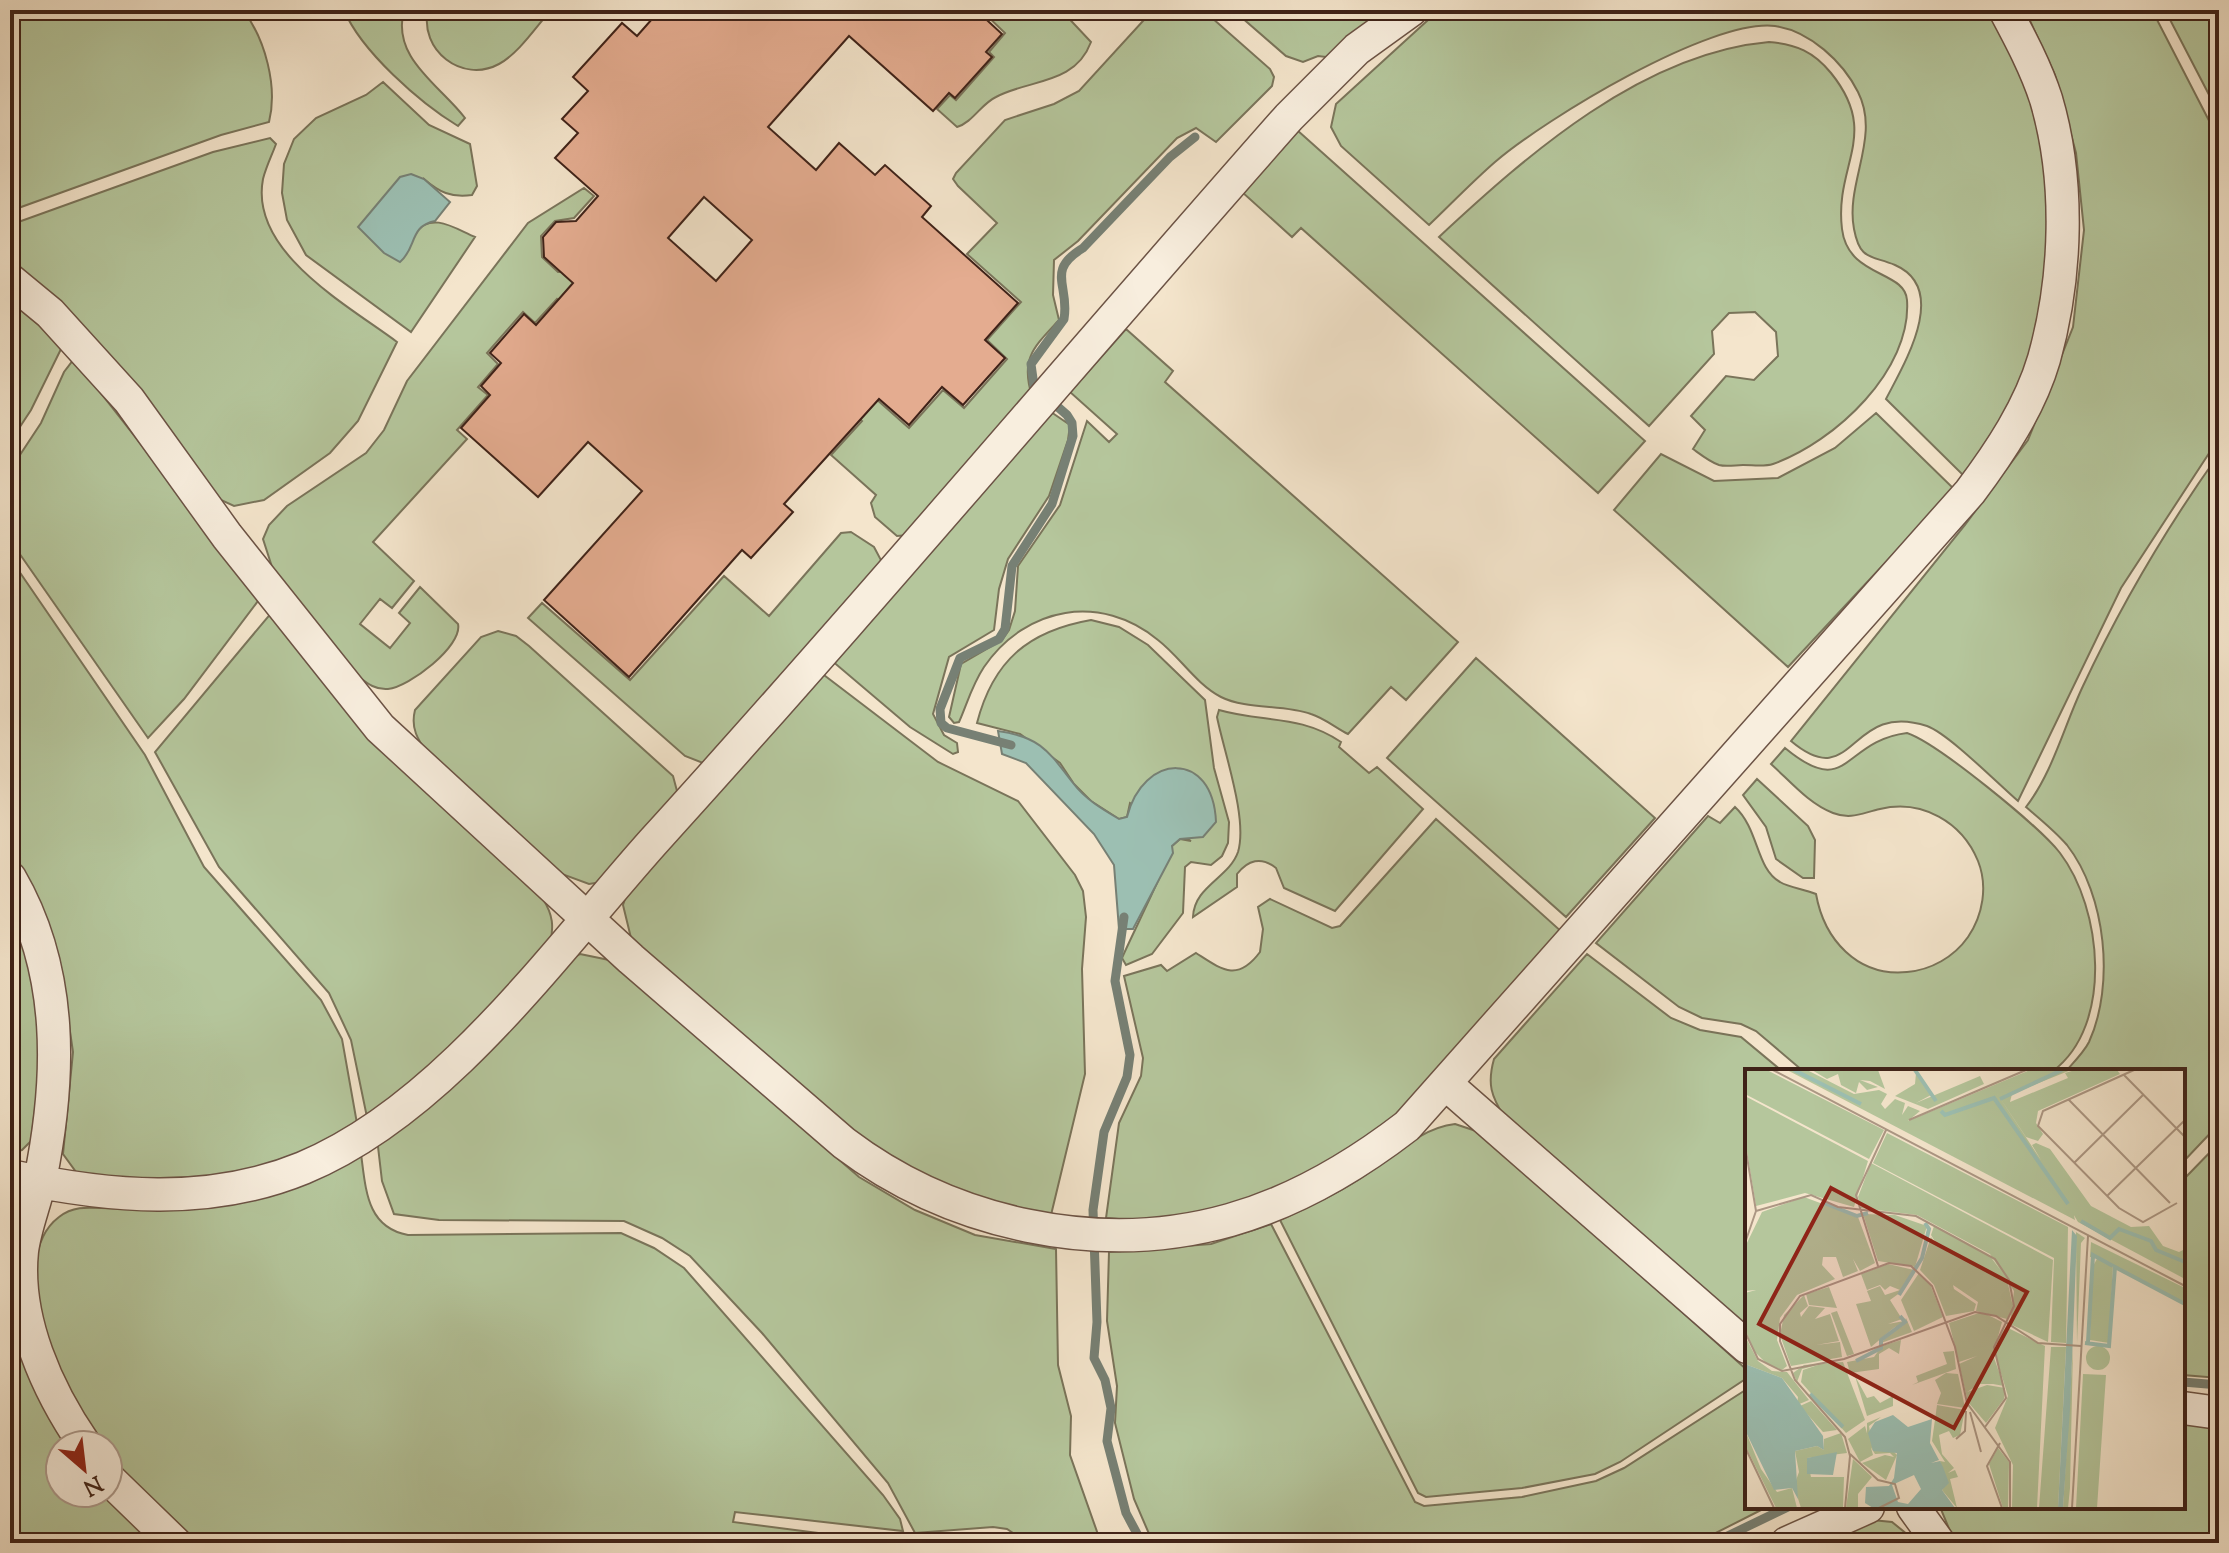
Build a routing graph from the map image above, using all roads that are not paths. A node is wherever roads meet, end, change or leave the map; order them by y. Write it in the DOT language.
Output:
graph roads {
  1 [pos="1411,10"];
  2 [pos="2005,10"];
  3 [pos="10,280"];
  4 [pos="10,878"];
  5 [pos="585,918"];
  6 [pos="1446,1084"];
  7 [pos="25,1179"];
  8 [pos="1745,1345"];
  9 [pos="2185,1408"];
  10 [pos="2219,1413"];
  11 [pos="76,1429"];
  12 [pos="124,1494"];
  13 [pos="1864,1509"];
  14 [pos="1914,1509"];
  15 [pos="175,1543"];
  16 [pos="1787,1543"];
  17 [pos="1939,1543"];
  1 -- 5 [label="street"];
  2 -- 6 [label="street"];
  3 -- 5 [label="street"];
  4 -- 7 [label="street"];
  5 -- 6 [label="street"];
  5 -- 7 [label="street"];
  6 -- 8 [label="street"];
  7 -- 11 [label="street"];
  9 -- 10 [label="street"];
  12 -- 15 [label="street"];
  13 -- 16 [label="street"];
  14 -- 17 [label="street"];
}
